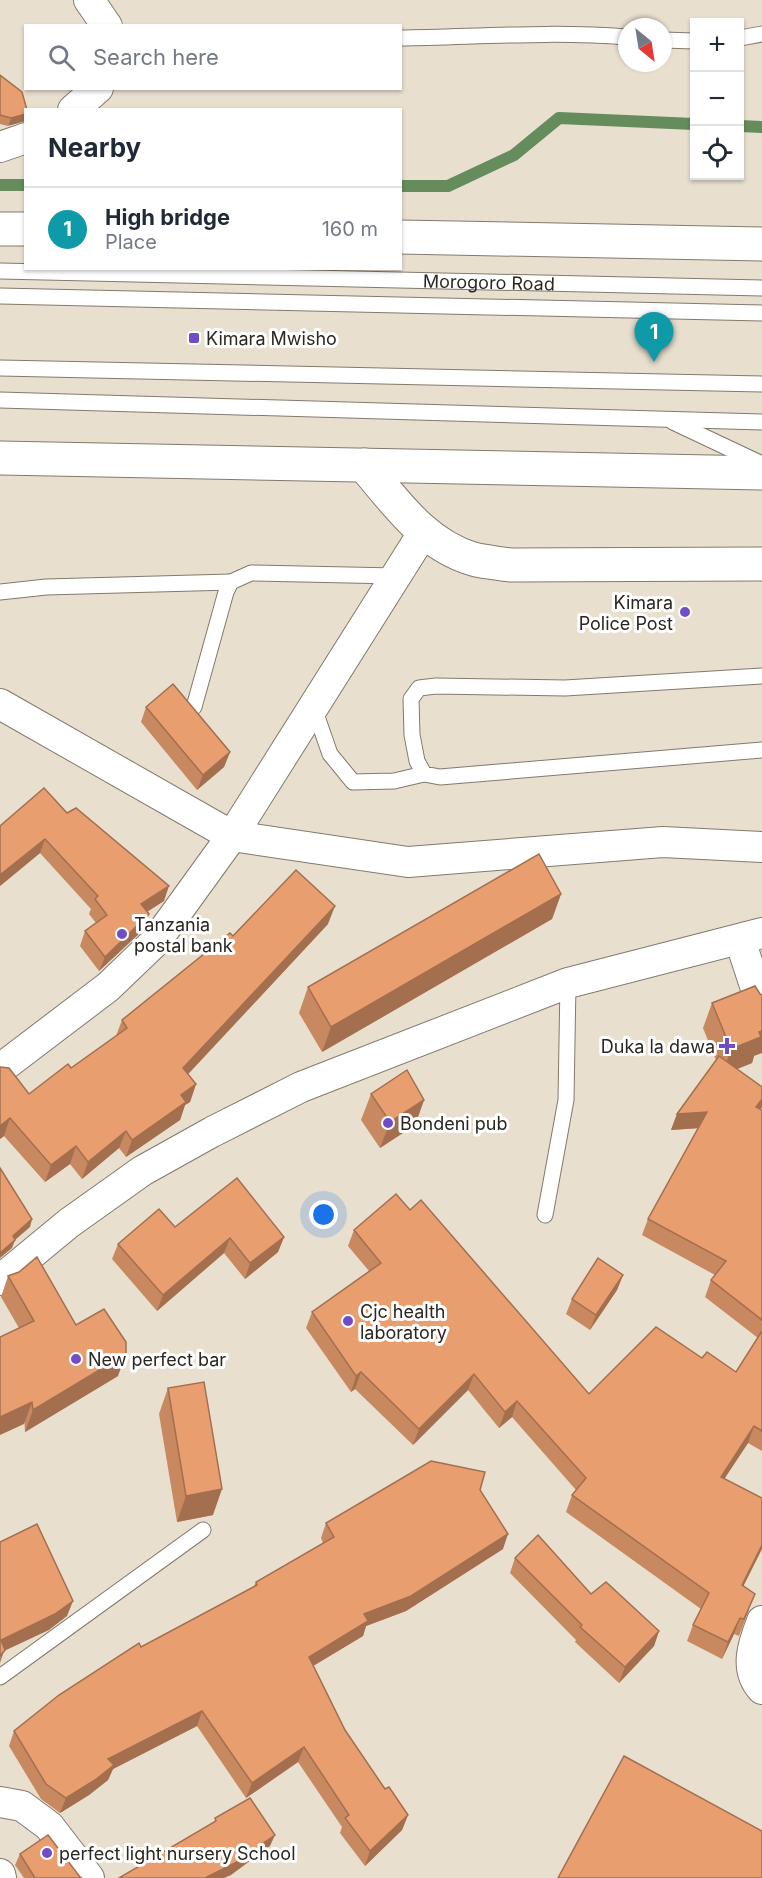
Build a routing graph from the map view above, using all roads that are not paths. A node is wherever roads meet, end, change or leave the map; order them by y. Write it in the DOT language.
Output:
graph roads {
  1 [pos="89,0"];
  2 [pos="106,24"];
  3 [pos="762,34"];
  4 [pos="618,37"];
  5 [pos="744,37"];
  6 [pos="402,38"];
  7 [pos="672,40"];
  8 [pos="690,41"];
  9 [pos="97,90"];
  10 [pos="99,90"];
  11 [pos="75,108"];
  12 [pos="97,108"];
  13 [pos="24,139"];
  14 [pos="0,147"];
  15 [pos="0,229"];
  16 [pos="24,230"];
  17 [pos="402,237"];
  18 [pos="762,244"];
  19 [pos="0,271"];
  20 [pos="762,288"];
  21 [pos="0,296"];
  22 [pos="762,313"];
  23 [pos="0,368"];
  24 [pos="762,384"];
  25 [pos="0,400"];
  26 [pos="666,418"];
  27 [pos="762,422"];
  28 [pos="0,458"];
  29 [pos="762,464"];
  30 [pos="364,465"];
  31 [pos="762,473"];
  32 [pos="423,533"];
  33 [pos="762,564"];
  34 [pos="396,576"];
  35 [pos="231,582"];
  36 [pos="0,591"];
  37 [pos="762,676"];
  38 [pos="0,704"];
  39 [pos="194,707"];
  40 [pos="314,708"];
  41 [pos="762,750"];
  42 [pos="424,774"];
  43 [pos="232,836"];
  44 [pos="762,847"];
  45 [pos="751,937"];
  46 [pos="568,983"];
  47 [pos="762,1007"];
  48 [pos="0,1069"];
  49 [pos="545,1215"];
  50 [pos="0,1280"];
  51 [pos="203,1530"];
  52 [pos="762,1621"];
  53 [pos="0,1677"];
  54 [pos="762,1689"];
  55 [pos="0,1802"];
  56 [pos="89,1878"];
  1 -- 2 [label="street"];
  3 -- 5 [label="lane"];
  4 -- 6 [label="lane"];
  7 -- 8 [label="lane"];
  9 -- 11 [label="street"];
  10 -- 12 [label="street"];
  13 -- 14 [label="street"];
  15 -- 16 [label="main road"];
  17 -- 18 [label="main road"];
  19 -- 20 [label="lane, Morogoro Road"];
  21 -- 22 [label="lane, Morogoro Road"];
  23 -- 24 [label="lane"];
  25 -- 26 [label="lane"];
  26 -- 27 [label="lane"];
  26 -- 29 [label="lane"];
  28 -- 30 [label="main road"];
  30 -- 31 [label="main road"];
  30 -- 32 [label="main road"];
  32 -- 33 [label="main road"];
  32 -- 34 [label="street"];
  34 -- 35 [label="lane"];
  34 -- 40 [label="street"];
  35 -- 36 [label="lane"];
  35 -- 39 [label="lane"];
  37 -- 42 [label="lane"];
  38 -- 43 [label="street"];
  40 -- 42 [label="lane"];
  40 -- 43 [label="street"];
  41 -- 42 [label="lane"];
  43 -- 44 [label="street"];
  43 -- 48 [label="street"];
  45 -- 46 [label="street"];
  45 -- 47 [label="street"];
  46 -- 49 [label="lane"];
  46 -- 50 [label="street"];
  51 -- 53 [label="lane"];
  52 -- 54 [label="street"];
  55 -- 56 [label="street"];
}
